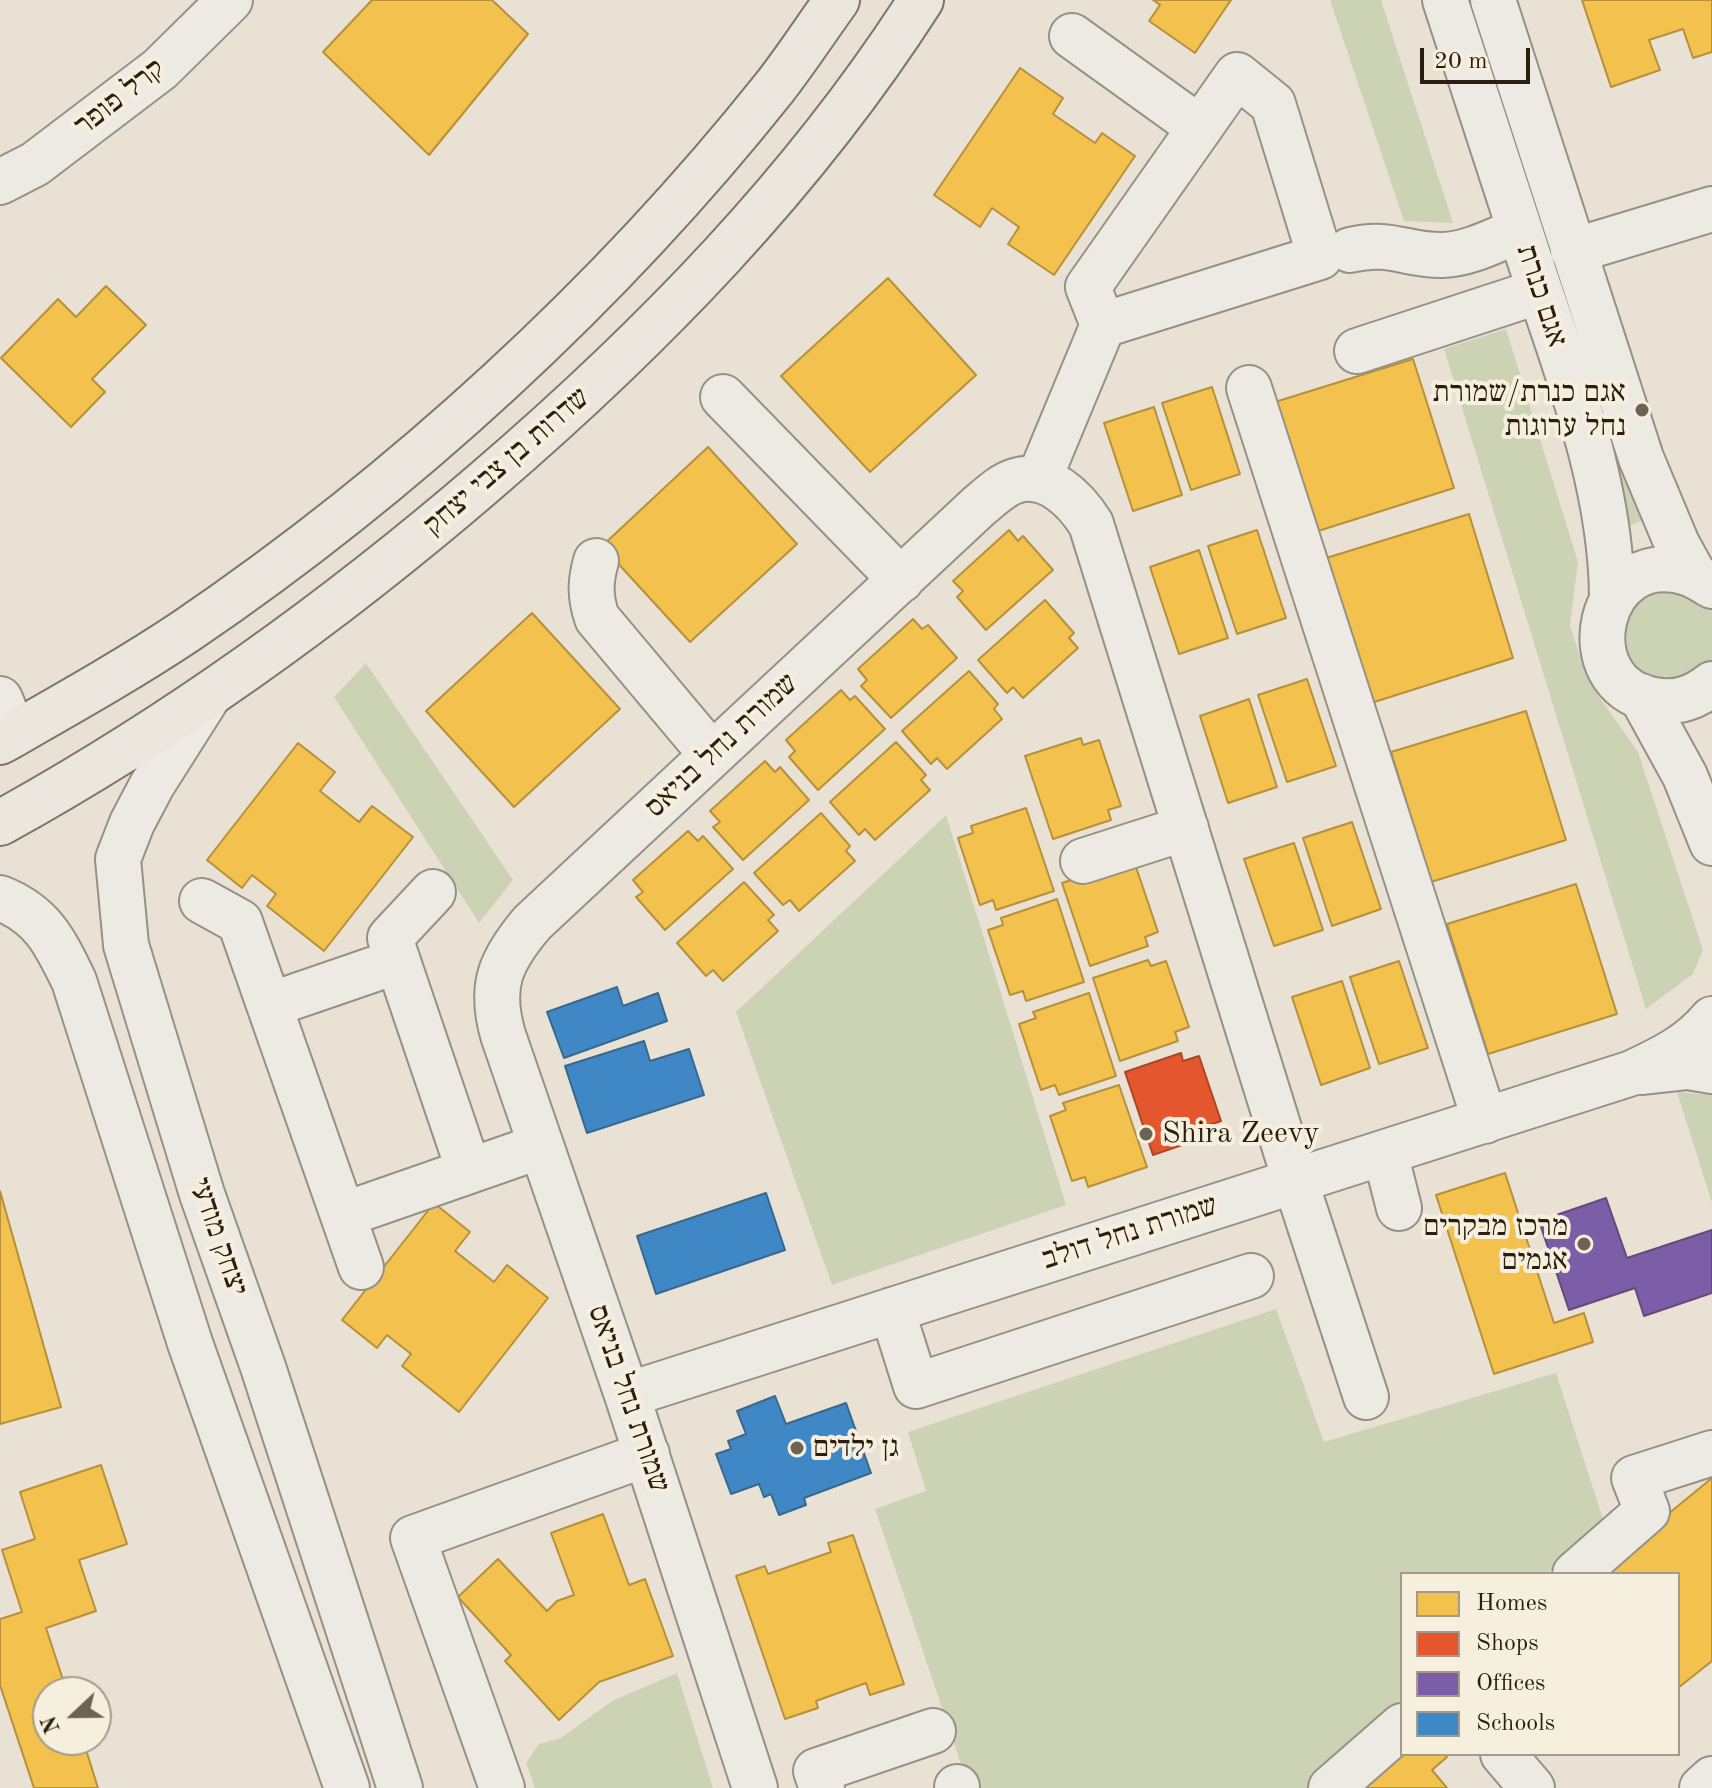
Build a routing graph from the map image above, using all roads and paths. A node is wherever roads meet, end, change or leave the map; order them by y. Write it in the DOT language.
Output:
graph roads {
  1 [pos="230,0"];
  2 [pos="837,0"];
  3 [pos="921,0"];
  4 [pos="1445,0"];
  5 [pos="1493,0"];
  6 [pos="1072,36"];
  7 [pos="1200,128"];
  8 [pos="0,182"];
  9 [pos="1712,209"];
  10 [pos="1520,230"];
  11 [pos="1350,250"];
  12 [pos="1573,251"];
  13 [pos="1540,291"];
  14 [pos="1103,325"];
  15 [pos="1357,351"];
  16 [pos="1249,388"];
  17 [pos="723,397"];
  18 [pos="1039,479"];
  19 [pos="596,561"];
  20 [pos="901,580"];
  21 [pos="1706,582"];
  22 [pos="1612,597"];
  23 [pos="1712,684"];
  24 [pos="209,695"];
  25 [pos="1641,696"];
  26 [pos="5,725"];
  27 [pos="712,755"];
  28 [pos="0,823"];
  29 [pos="1186,828"];
  30 [pos="1712,843"];
  31 [pos="1083,861"];
  32 [pos="433,892"];
  33 [pos="0,898"];
  34 [pos="202,901"];
  35 [pos="398,961"];
  36 [pos="270,1005"];
  37 [pos="1712,1019"];
  38 [pos="1712,1071"];
  39 [pos="1632,1073"];
  40 [pos="1485,1121"];
  41 [pos="541,1146"];
  42 [pos="1385,1153"];
  43 [pos="469,1171"];
  44 [pos="1295,1180"];
  45 [pos="1399,1208"];
  46 [pos="343,1215"];
  47 [pos="361,1267"];
  48 [pos="1251,1276"];
  49 [pos="892,1310"];
  50 [pos="195,1356"];
  51 [pos="269,1388"];
  52 [pos="627,1395"];
  53 [pos="1366,1397"];
  54 [pos="1712,1453"];
  55 [pos="647,1454"];
  56 [pos="1577,1572"];
  57 [pos="1400,1728"];
  58 [pos="933,1731"];
  59 [pos="1505,1756"];
  60 [pos="1712,1779"];
  61 [pos="347,1788"];
  62 [pos="400,1788"];
  63 [pos="502,1788"];
  64 [pos="755,1788"];
  65 [pos="822,1788"];
  66 [pos="1331,1788"];
  67 [pos="1532,1788"];
  68 [pos="1702,1788"];
  1 -- 8 [label="street, קרל פופר"];
  2 -- 26 [label="main road"];
  3 -- 24 [label="main road, שדרות בן צבי יצחק"];
  4 -- 10 [label="street, אגם כנרת"];
  5 -- 12 [label="street, אגם כנרת"];
  6 -- 7 [label="street"];
  7 -- 14 [label="street"];
  7 -- 14 [label="street"];
  9 -- 12 [label="street"];
  10 -- 11 [label="street"];
  10 -- 13 [label="street, אגם כנרת"];
  12 -- 21 [label="street, אגם כנרת"];
  13 -- 15 [label="street"];
  13 -- 22 [label="street, אגם כנרת"];
  14 -- 18 [label="street"];
  16 -- 40 [label="street"];
  17 -- 20 [label="street"];
  18 -- 20 [label="street, שמורת נחל בניאס"];
  18 -- 29 [label="street"];
  19 -- 27 [label="street"];
  20 -- 27 [label="street, שמורת נחל בניאס"];
  21 -- 22 [label="street"];
  22 -- 25 [label="street, אגם כנרת"];
  23 -- 25 [label="street"];
  24 -- 28 [label="main road, שדרות בן צבי יצחק"];
  24 -- 51 [label="street, יצחק מודעי"];
  25 -- 30 [label="street"];
  27 -- 41 [label="street, שמורת נחל בניאס"];
  29 -- 31 [label="street"];
  29 -- 44 [label="street"];
  32 -- 35 [label="street"];
  33 -- 50 [label="street, יצחק מודעי"];
  34 -- 36 [label="street"];
  35 -- 36 [label="street"];
  35 -- 43 [label="street"];
  36 -- 46 [label="street"];
  37 -- 39 [label="street, שמורת נחל דולב"];
  38 -- 39 [label="street, שמורת נחל דולב"];
  39 -- 40 [label="street, שמורת נחל דולב"];
  40 -- 42 [label="street, שמורת נחל דולב"];
  41 -- 43 [label="street"];
  41 -- 52 [label="street, שמורת נחל בניאס"];
  42 -- 44 [label="street, שמורת נחל דולב"];
  42 -- 45 [label="street"];
  43 -- 46 [label="street"];
  44 -- 49 [label="street, שמורת נחל דולב"];
  44 -- 53 [label="street"];
  46 -- 47 [label="street"];
  48 -- 49 [label="street"];
  49 -- 52 [label="street, שמורת נחל דולב"];
  50 -- 51 [label="street"];
  50 -- 61 [label="street, יצחק מודעי"];
  51 -- 62 [label="street, יצחק מודעי"];
  52 -- 55 [label="street, שמורת נחל בניאס"];
  54 -- 56 [label="street"];
  55 -- 63 [label="street"];
  55 -- 64 [label="street, שמורת נחל בניאס"];
  57 -- 66 [label="street"];
  58 -- 65 [label="street"];
  59 -- 67 [label="street"];
  60 -- 68 [label="street"];
}
